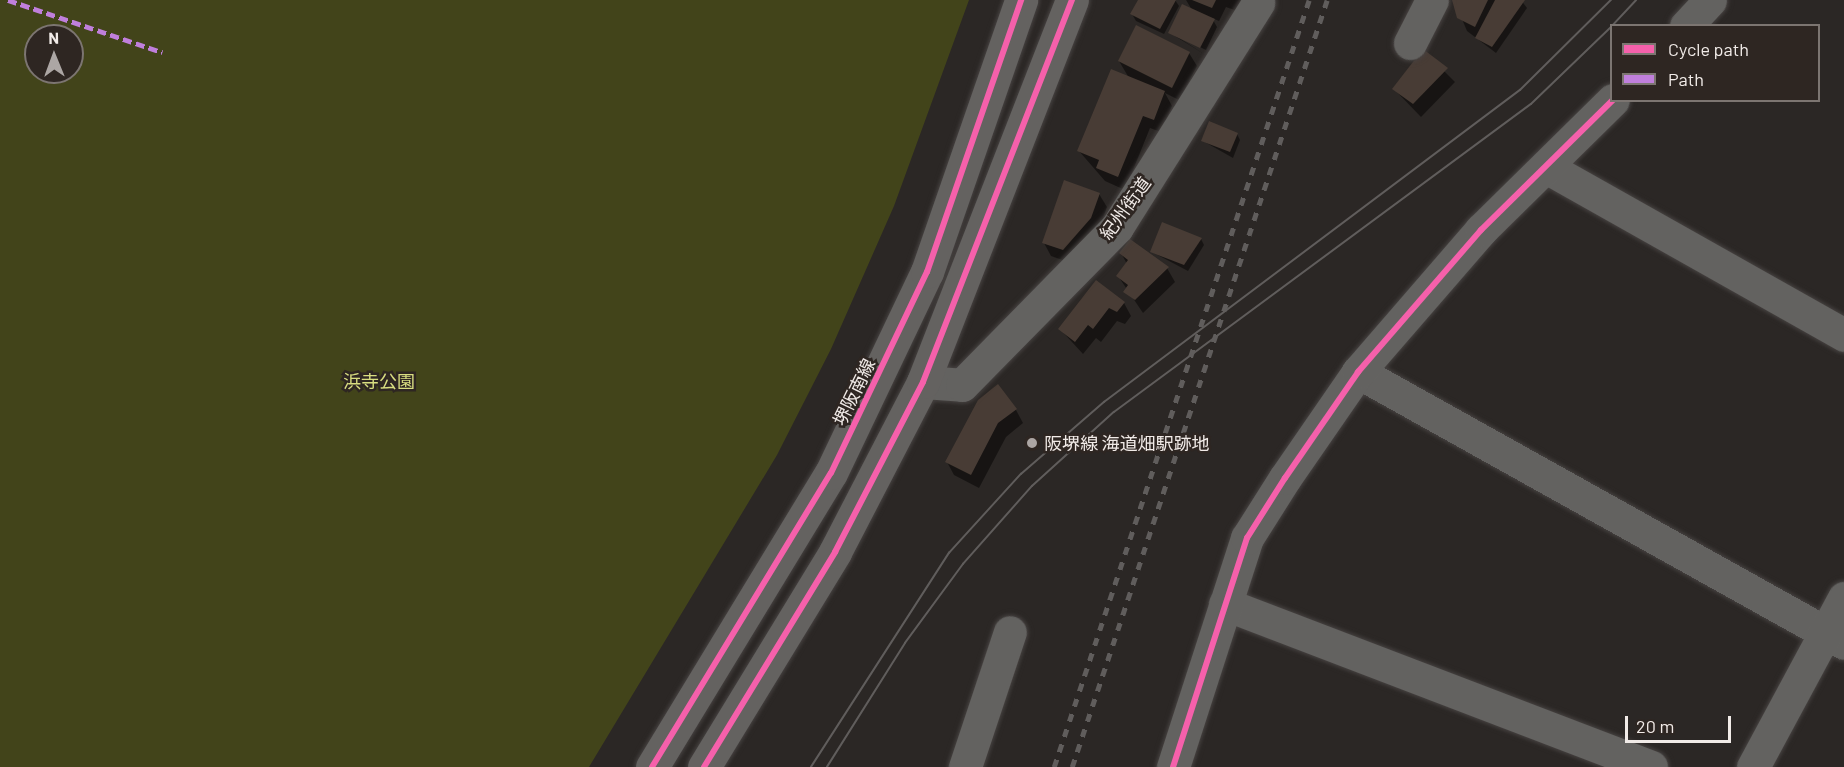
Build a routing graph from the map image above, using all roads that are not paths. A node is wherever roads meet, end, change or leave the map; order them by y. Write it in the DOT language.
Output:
graph roads {
  1 [pos="1021,0"];
  2 [pos="1072,0"];
  3 [pos="1432,0"];
  4 [pos="1710,0"];
  5 [pos="1258,3"];
  6 [pos="1688,24"];
  7 [pos="1410,43"];
  8 [pos="1611,102"];
  9 [pos="1546,167"];
  10 [pos="1844,335"];
  11 [pos="1358,372"];
  12 [pos="923,382"];
  13 [pos="1844,598"];
  14 [pos="1225,604"];
  15 [pos="1010,632"];
  16 [pos="1835,638"];
  17 [pos="652,767"];
  18 [pos="704,767"];
  19 [pos="965,767"];
  20 [pos="1173,767"];
  21 [pos="1651,767"];
  22 [pos="1753,767"];
  1 -- 17 [label="main road, 堺阪南線"];
  2 -- 12 [label="main road"];
  3 -- 7 [label="street"];
  4 -- 6 [label="street"];
  5 -- 12 [label="street, 紀州街道"];
  8 -- 9 [label="street"];
  9 -- 10 [label="street"];
  9 -- 11 [label="street"];
  11 -- 14 [label="street"];
  11 -- 16 [label="street"];
  12 -- 18 [label="main road"];
  13 -- 16 [label="street"];
  14 -- 20 [label="street"];
  14 -- 21 [label="street"];
  15 -- 19 [label="street"];
  16 -- 22 [label="street"];
}
